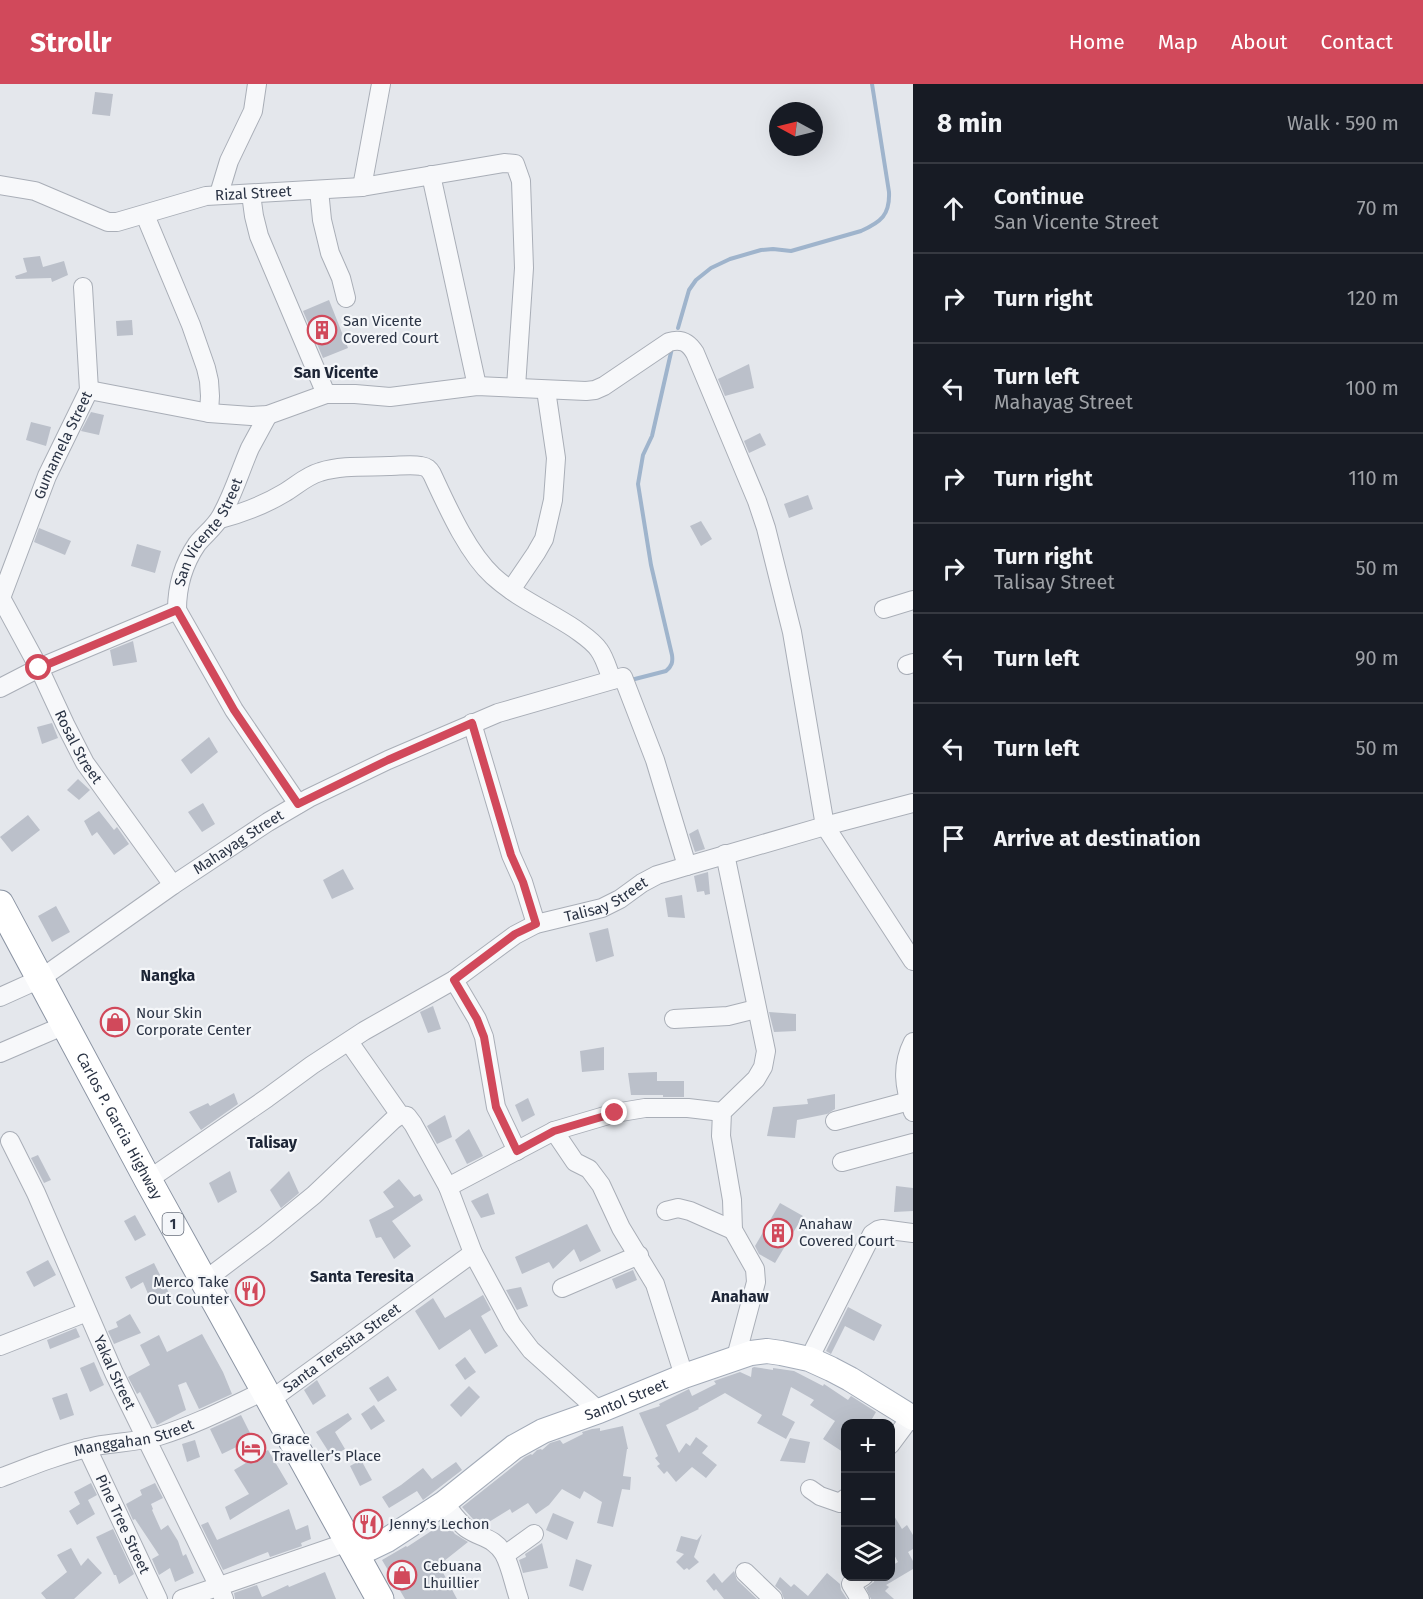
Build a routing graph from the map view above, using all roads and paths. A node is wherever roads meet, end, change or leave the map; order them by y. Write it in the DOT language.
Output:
graph roads {
  1 [pos="257,84"];
  2 [pos="381,84"];
  3 [pos="431,175"];
  4 [pos="0,185"];
  5 [pos="362,187"];
  6 [pos="319,190"];
  7 [pos="219,194"];
  8 [pos="252,194"];
  9 [pos="145,214"];
  10 [pos="83,287"];
  11 [pos="346,298"];
  12 [pos="477,386"];
  13 [pos="516,387"];
  14 [pos="89,390"];
  15 [pos="546,390"];
  16 [pos="326,394"];
  17 [pos="209,413"];
  18 [pos="268,415"];
  19 [pos="220,519"];
  20 [pos="511,590"];
  21 [pos="1,597"];
  22 [pos="913,600"];
  23 [pos="884,609"];
  24 [pos="177,610"];
  25 [pos="39,668"];
  26 [pos="617,678"];
  27 [pos="0,687"];
  28 [pos="472,723"];
  29 [pos="913,803"];
  30 [pos="298,804"];
  31 [pos="825,826"];
  32 [pos="725,854"];
  33 [pos="687,866"];
  34 [pos="173,885"];
  35 [pos="0,904"];
  36 [pos="536,924"];
  37 [pos="913,961"];
  38 [pos="40,979"];
  39 [pos="454,980"];
  40 [pos="0,997"];
  41 [pos="756,1009"];
  42 [pos="674,1018"];
  43 [pos="64,1025"];
  44 [pos="913,1041"];
  45 [pos="349,1042"];
  46 [pos="0,1053"];
  47 [pos="910,1097"];
  48 [pos="722,1112"];
  49 [pos="400,1115"];
  50 [pos="835,1121"];
  51 [pos="554,1131"];
  52 [pos="9,1141"];
  53 [pos="913,1143"];
  54 [pos="517,1151"];
  55 [pos="842,1162"];
  56 [pos="148,1180"];
  57 [pos="448,1187"];
  58 [pos="666,1210"];
  59 [pos="733,1230"];
  60 [pos="913,1233"];
  61 [pos="473,1253"];
  62 [pos="639,1255"];
  63 [pos="204,1281"];
  64 [pos="562,1288"];
  65 [pos="87,1312"];
  66 [pos="0,1346"];
  67 [pos="736,1357"];
  68 [pos="808,1359"];
  69 [pos="684,1376"];
  70 [pos="267,1396"];
  71 [pos="598,1411"];
  72 [pos="912,1418"];
  73 [pos="147,1440"];
  74 [pos="895,1440"];
  75 [pos="87,1448"];
  76 [pos="0,1478"];
  77 [pos="810,1489"];
  78 [pos="841,1502"];
  79 [pos="444,1503"];
  80 [pos="534,1534"];
  81 [pos="352,1549"];
  82 [pos="505,1555"];
  83 [pos="745,1572"];
  84 [pos="856,1581"];
  85 [pos="221,1593"];
  86 [pos="158,1599"];
  87 [pos="182,1599"];
  88 [pos="380,1599"];
  89 [pos="519,1599"];
  90 [pos="773,1599"];
  91 [pos="860,1599"];
  1 -- 7 [label="street"];
  2 -- 5 [label="street"];
  3 -- 5 [label="street, Rizal Street"];
  3 -- 12 [label="street"];
  3 -- 13 [label="street, Rizal Street"];
  4 -- 9 [label="street, Rizal Street"];
  5 -- 6 [label="street, Rizal Street"];
  6 -- 8 [label="street, Rizal Street"];
  6 -- 11 [label="street"];
  7 -- 8 [label="street, Rizal Street"];
  7 -- 9 [label="street, Rizal Street"];
  8 -- 16 [label="street"];
  9 -- 17 [label="street"];
  10 -- 14 [label="street, Gumamela Street"];
  12 -- 13 [label="street"];
  12 -- 16 [label="street"];
  13 -- 15 [label="street"];
  14 -- 17 [label="street"];
  14 -- 21 [label="street, Gumamela Street"];
  15 -- 20 [label="street"];
  15 -- 31 [label="street"];
  16 -- 18 [label="street"];
  17 -- 18 [label="street"];
  18 -- 19 [label="street, San Vicente Street"];
  19 -- 20 [label="street"];
  19 -- 24 [label="street, San Vicente Street"];
  20 -- 26 [label="street"];
  21 -- 25 [label="street, Rosal Street"];
  22 -- 23 [label="street"];
  24 -- 25 [label="street, San Vicente Street"];
  24 -- 30 [label="street"];
  25 -- 27 [label="street, San Vicente Street"];
  25 -- 34 [label="street, Rosal Street"];
  26 -- 28 [label="street, Mahayag Street"];
  26 -- 33 [label="street"];
  28 -- 30 [label="street, Mahayag Street"];
  28 -- 36 [label="street"];
  29 -- 31 [label="street, Talisay Street"];
  30 -- 34 [label="street, Mahayag Street"];
  31 -- 32 [label="street, Talisay Street"];
  31 -- 37 [label="street"];
  32 -- 33 [label="street, Talisay Street"];
  32 -- 41 [label="street"];
  33 -- 36 [label="street, Talisay Street"];
  34 -- 38 [label="street, Mahayag Street"];
  35 -- 38 [label="highway, Carlos P. Garcia Highway / 1"];
  36 -- 39 [label="street, Talisay Street"];
  38 -- 40 [label="street, Mahayag Street"];
  38 -- 43 [label="highway, Carlos P. Garcia Highway / 1"];
  39 -- 45 [label="street, Talisay Street"];
  39 -- 54 [label="street"];
  41 -- 42 [label="street"];
  41 -- 48 [label="street"];
  43 -- 46 [label="street"];
  43 -- 56 [label="highway, Carlos P. Garcia Highway / 1"];
  44 -- 47 [label="street"];
  45 -- 49 [label="street"];
  45 -- 56 [label="street, Talisay Street"];
  47 -- 50 [label="street"];
  48 -- 51 [label="street"];
  48 -- 59 [label="street"];
  49 -- 57 [label="street"];
  49 -- 63 [label="street"];
  51 -- 54 [label="street"];
  51 -- 62 [label="street"];
  52 -- 65 [label="street, Yakal Street"];
  53 -- 55 [label="street"];
  54 -- 57 [label="street"];
  56 -- 63 [label="highway, Carlos P. Garcia Highway / 1"];
  57 -- 61 [label="street"];
  58 -- 59 [label="street"];
  59 -- 67 [label="street"];
  60 -- 68 [label="street"];
  61 -- 70 [label="street, Santa Teresita Street"];
  61 -- 71 [label="street"];
  62 -- 64 [label="street"];
  62 -- 69 [label="street"];
  63 -- 70 [label="highway, Carlos P. Garcia Highway / 1"];
  65 -- 66 [label="street"];
  65 -- 73 [label="street, Yakal Street"];
  67 -- 68 [label="main road, Santol Street"];
  67 -- 69 [label="main road, Santol Street"];
  68 -- 72 [label="main road, Santol Street"];
  69 -- 71 [label="main road, Santol Street"];
  70 -- 73 [label="street, Manggahan Street"];
  70 -- 81 [label="highway, Carlos P. Garcia Highway / 1"];
  71 -- 79 [label="main road, Santol Street"];
  72 -- 74 [label="street"];
  73 -- 75 [label="street, Manggahan Street"];
  73 -- 85 [label="street, Yakal Street"];
  75 -- 76 [label="street, Manggahan Street"];
  75 -- 86 [label="street, Pine Tree Street"];
  77 -- 78 [label="street"];
  79 -- 81 [label="main road, Santol Street"];
  79 -- 82 [label="street"];
  80 -- 82 [label="street"];
  81 -- 85 [label="street"];
  81 -- 88 [label="highway, Carlos P. Garcia Highway / 1"];
  82 -- 89 [label="street"];
  83 -- 90 [label="street"];
  84 -- 91 [label="street"];
  85 -- 87 [label="street"];
}
